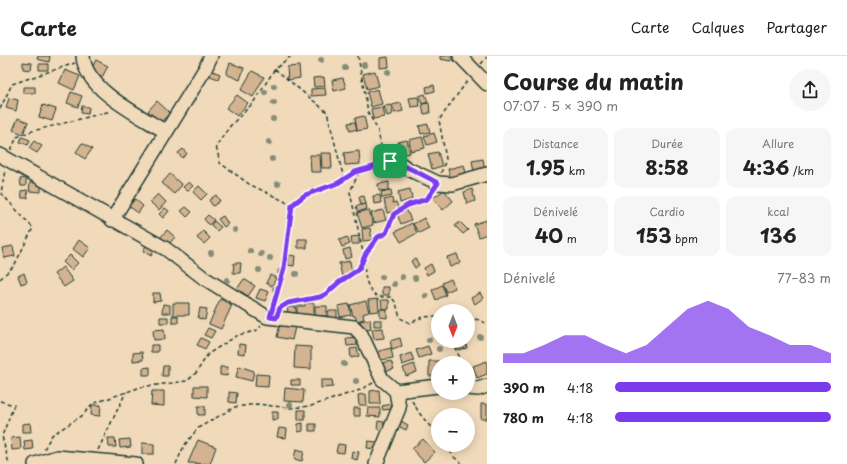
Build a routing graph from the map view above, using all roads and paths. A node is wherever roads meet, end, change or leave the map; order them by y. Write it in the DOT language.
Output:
graph roads {
  1 [pos="211,56"];
  2 [pos="291,56"];
  3 [pos="358,56"];
  4 [pos="460,56"];
  5 [pos="487,57"];
  6 [pos="83,58"];
  7 [pos="275,69"];
  8 [pos="477,73"];
  9 [pos="487,84"];
  10 [pos="0,109"];
  11 [pos="166,132"];
  12 [pos="0,156"];
  13 [pos="383,161"];
  14 [pos="359,172"];
  15 [pos="487,174"];
  16 [pos="344,179"];
  17 [pos="438,183"];
  18 [pos="292,205"];
  19 [pos="112,220"];
  20 [pos="364,258"];
  21 [pos="431,316"];
  22 [pos="273,318"];
  23 [pos="475,319"];
  24 [pos="487,324"];
  25 [pos="382,378"];
  26 [pos="487,386"];
  27 [pos="431,387"];
  28 [pos="475,389"];
  29 [pos="400,391"];
  30 [pos="126,392"];
  31 [pos="0,401"];
  32 [pos="431,427"];
  33 [pos="451,452"];
  34 [pos="93,460"];
  35 [pos="40,463"];
  36 [pos="9,464"];
  37 [pos="136,464"];
  38 [pos="176,464"];
  39 [pos="376,464"];
  40 [pos="462,464"];
  1 -- 11 [label="street"];
  2 -- 7 [label="path"];
  3 -- 13 [label="path"];
  4 -- 8 [label="street"];
  5 -- 8 [label="path"];
  6 -- 10 [label="path"];
  6 -- 11 [label="street"];
  7 -- 16 [label="path"];
  7 -- 18 [label="path"];
  8 -- 9 [label="street"];
  8 -- 17 [label="path"];
  11 -- 19 [label="street"];
  12 -- 19 [label="street"];
  13 -- 14 [label="path"];
  13 -- 17 [label="street"];
  14 -- 16 [label="path"];
  14 -- 20 [label="path"];
  15 -- 17 [label="street"];
  16 -- 18 [label="path"];
  17 -- 20 [label="path"];
  18 -- 22 [label="path"];
  19 -- 22 [label="street"];
  20 -- 21 [label="path"];
  20 -- 22 [label="path"];
  22 -- 25 [label="street"];
  22 -- 30 [label="path"];
  23 -- 24 [label="path"];
  25 -- 29 [label="street"];
  25 -- 38 [label="path"];
  26 -- 28 [label="street"];
  27 -- 29 [label="street"];
  29 -- 32 [label="path"];
  29 -- 39 [label="street"];
  30 -- 34 [label="path"];
  30 -- 35 [label="path"];
  31 -- 36 [label="path"];
  33 -- 40 [label="path"];
  34 -- 35 [label="street"];
  34 -- 37 [label="street"];
}
